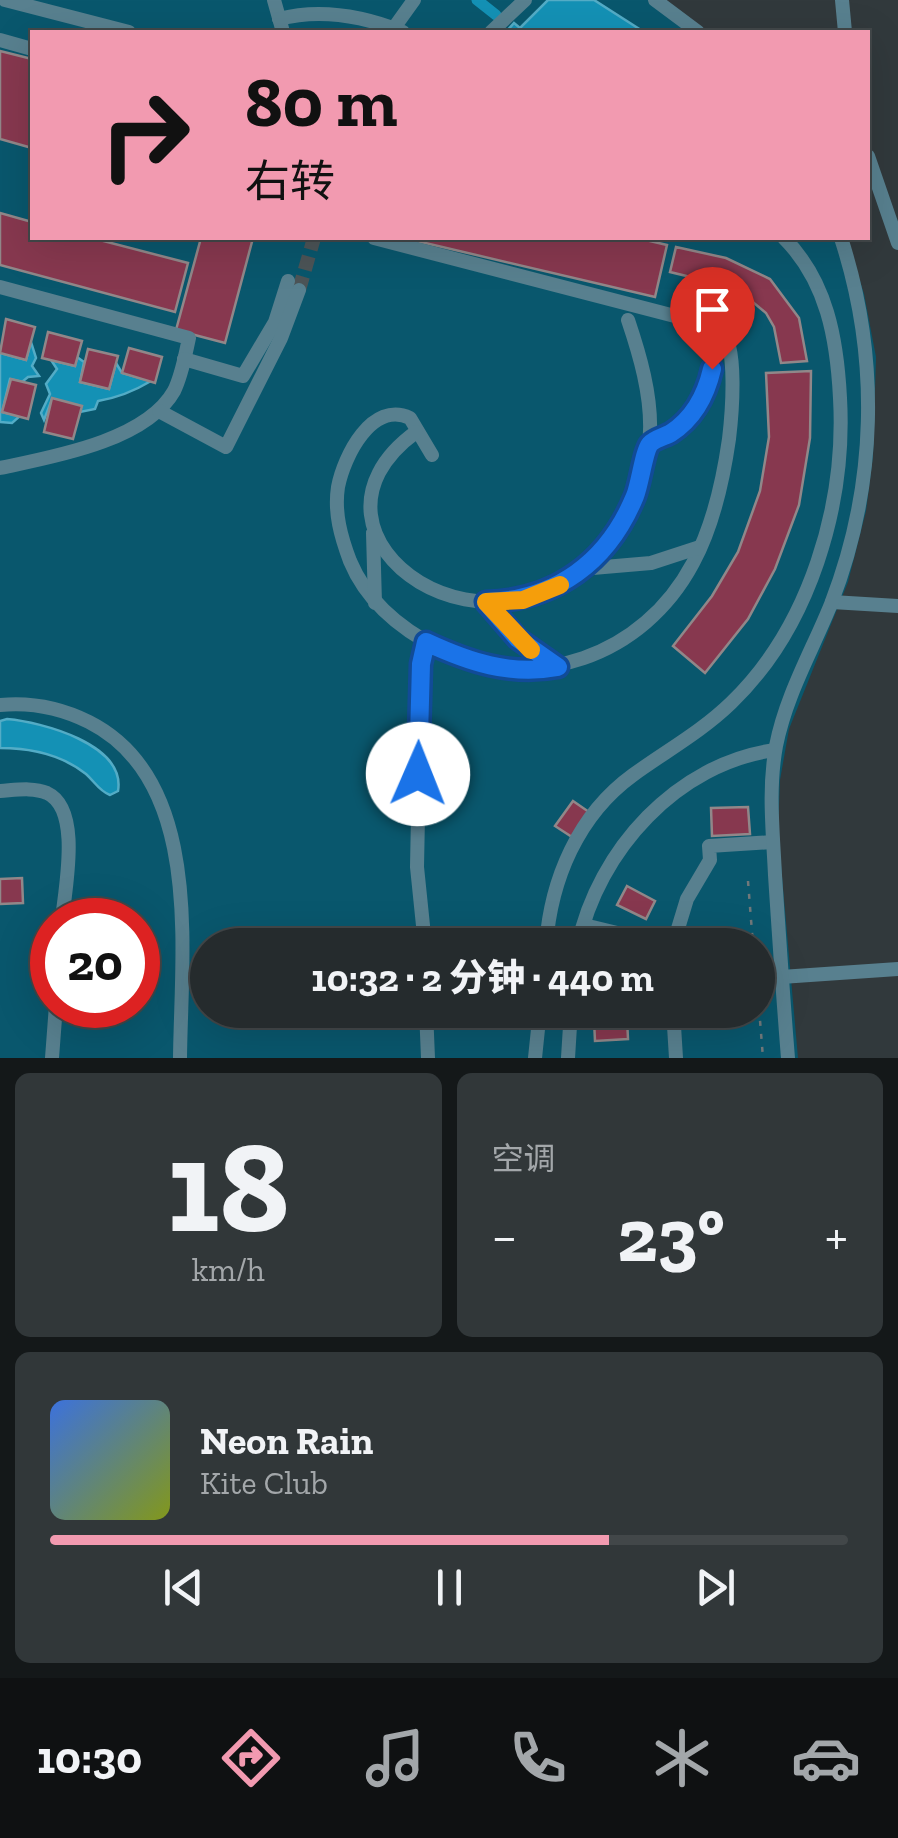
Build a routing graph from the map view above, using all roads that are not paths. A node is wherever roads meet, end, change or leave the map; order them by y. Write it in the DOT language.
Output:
graph roads {
  1 [pos="5,0"];
  2 [pos="274,0"];
  3 [pos="414,0"];
  4 [pos="526,0"];
  5 [pos="654,0"];
  6 [pos="842,0"];
  7 [pos="281,26"];
  8 [pos="121,30"];
  9 [pos="392,30"];
  10 [pos="397,30"];
  11 [pos="493,30"];
  12 [pos="695,30"];
  13 [pos="845,30"];
  14 [pos="0,40"];
  15 [pos="30,48"];
  16 [pos="870,162"];
  17 [pos="382,240"];
  18 [pos="786,240"];
  19 [pos="842,240"];
  20 [pos="898,243"];
  21 [pos="0,287"];
  22 [pos="628,320"];
  23 [pos="724,331"];
  24 [pos="184,359"];
  25 [pos="159,411"];
  26 [pos="416,432"];
  27 [pos="650,444"];
  28 [pos="432,455"];
  29 [pos="0,468"];
  30 [pos="372,524"];
  31 [pos="700,547"];
  32 [pos="581,569"];
  33 [pos="486,602"];
  34 [pos="832,602"];
  35 [pos="375,603"];
  36 [pos="898,606"];
  37 [pos="426,642"];
  38 [pos="558,667"];
  39 [pos="0,705"];
  40 [pos="775,750"];
  41 [pos="0,790"];
  42 [pos="774,842"];
  43 [pos="63,898"];
  44 [pos="584,925"];
  45 [pos="423,928"];
  46 [pos="549,928"];
  47 [pos="583,928"];
  48 [pos="597,928"];
  49 [pos="676,928"];
  50 [pos="898,969"];
  51 [pos="781,976"];
  52 [pos="54,1028"];
  53 [pos="427,1028"];
  54 [pos="538,1028"];
  55 [pos="570,1028"];
  56 [pos="674,1028"];
  57 [pos="52,1058"];
  58 [pos="180,1058"];
  59 [pos="428,1058"];
  60 [pos="535,1058"];
  61 [pos="568,1058"];
  62 [pos="676,1058"];
  63 [pos="788,1058"];
  1 -- 8 [label="street"];
  2 -- 7 [label="street"];
  3 -- 10 [label="street"];
  4 -- 11 [label="street"];
  5 -- 12 [label="street"];
  6 -- 13 [label="street"];
  7 -- 9 [label="street"];
  14 -- 15 [label="street"];
  16 -- 20 [label="street"];
  17 -- 23 [label="street"];
  18 -- 46 [label="street"];
  19 -- 34 [label="street"];
  21 -- 24 [label="street"];
  22 -- 27 [label="street"];
  23 -- 27 [label="street"];
  23 -- 31 [label="street"];
  24 -- 25 [label="street"];
  24 -- 25 [label="street"];
  25 -- 29 [label="street"];
  26 -- 28 [label="street"];
  26 -- 30 [label="street"];
  26 -- 35 [label="street"];
  27 -- 32 [label="street"];
  30 -- 33 [label="street"];
  30 -- 35 [label="street"];
  31 -- 32 [label="street"];
  31 -- 38 [label="street"];
  32 -- 33 [label="street"];
  33 -- 38 [label="street"];
  34 -- 36 [label="street"];
  34 -- 40 [label="street"];
  35 -- 37 [label="street"];
  37 -- 38 [label="street"];
  37 -- 45 [label="street"];
  39 -- 58 [label="street"];
  40 -- 42 [label="street"];
  40 -- 44 [label="street"];
  41 -- 43 [label="street"];
  42 -- 49 [label="street"];
  42 -- 51 [label="street"];
  44 -- 47 [label="street"];
  44 -- 48 [label="street"];
  50 -- 51 [label="street"];
  51 -- 63 [label="street"];
  52 -- 57 [label="street"];
  53 -- 59 [label="street"];
  54 -- 60 [label="street"];
  55 -- 61 [label="street"];
  56 -- 62 [label="street"];
}
